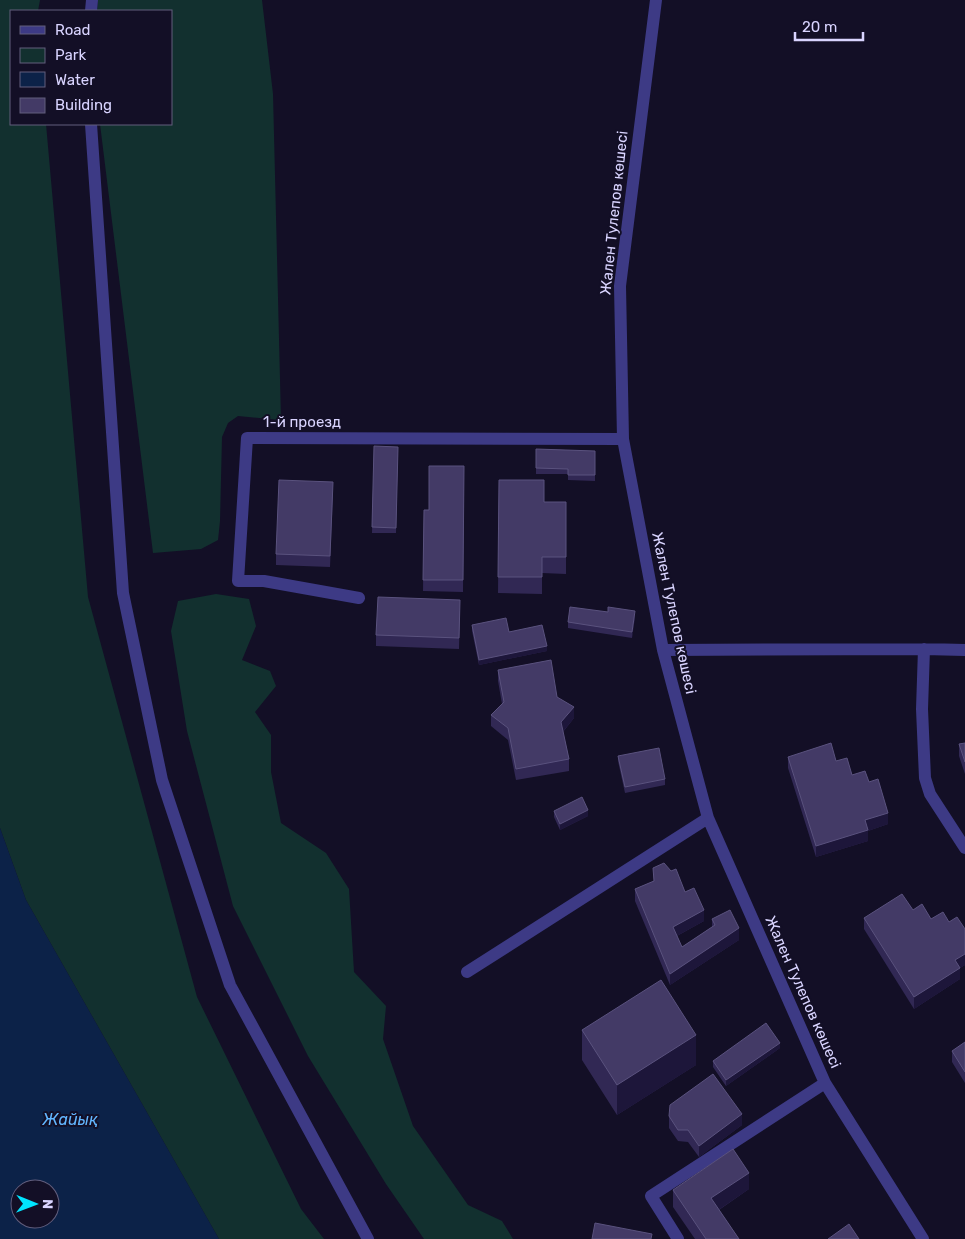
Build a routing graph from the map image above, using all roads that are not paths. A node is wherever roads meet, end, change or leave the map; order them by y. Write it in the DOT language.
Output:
graph roads {
  1 [pos="656,0"];
  2 [pos="91,125"];
  3 [pos="623,439"];
  4 [pos="359,598"];
  5 [pos="924,649"];
  6 [pos="663,650"];
  7 [pos="965,650"];
  8 [pos="708,818"];
  9 [pos="965,848"];
  10 [pos="467,972"];
  11 [pos="825,1083"];
  12 [pos="368,1239"];
  13 [pos="678,1239"];
  14 [pos="923,1239"];
  1 -- 3 [label="street, Жален Тулепов көшесі"];
  2 -- 12 [label="street"];
  3 -- 4 [label="street, 1-й проезд"];
  3 -- 6 [label="street, Жален Тулепов көшесі"];
  5 -- 6 [label="street"];
  5 -- 7 [label="street"];
  5 -- 9 [label="street"];
  6 -- 8 [label="street, Жален Тулепов көшесі"];
  8 -- 10 [label="street"];
  8 -- 11 [label="street, Жален Тулепов көшесі"];
  11 -- 13 [label="street"];
  11 -- 14 [label="street, Жален Тулепов көшесі"];
}
